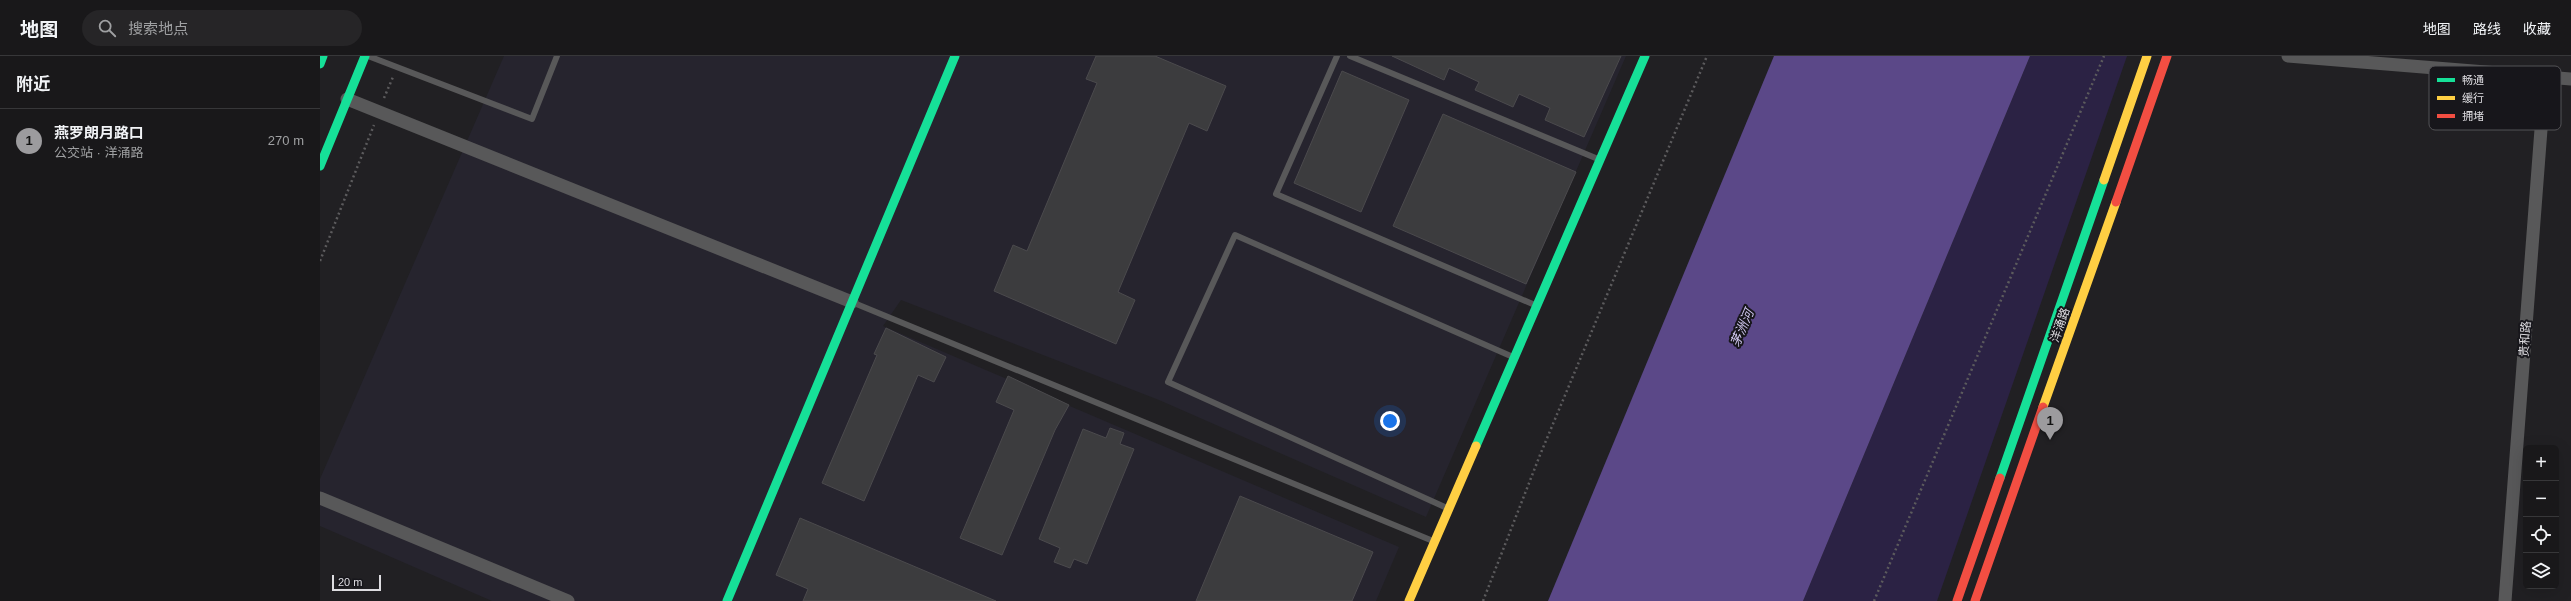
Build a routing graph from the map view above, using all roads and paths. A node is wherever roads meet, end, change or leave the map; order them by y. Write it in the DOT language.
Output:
graph roads {
  1 [pos="323,56"];
  2 [pos="365,56"];
  3 [pos="368,56"];
  4 [pos="557,56"];
  5 [pos="955,56"];
  6 [pos="1337,56"];
  7 [pos="1350,56"];
  8 [pos="1644,56"];
  9 [pos="1707,56"];
  10 [pos="2104,56"];
  11 [pos="2147,56"];
  12 [pos="2167,56"];
  13 [pos="2288,56"];
  14 [pos="320,64"];
  15 [pos="397,67"];
  16 [pos="2429,68"];
  17 [pos="2561,78"];
  18 [pos="2571,79"];
  19 [pos="347,99"];
  20 [pos="379,112"];
  21 [pos="2541,130"];
  22 [pos="1600,160"];
  23 [pos="320,166"];
  24 [pos="321,256"];
  25 [pos="320,261"];
  26 [pos="852,302"];
  27 [pos="1537,306"];
  28 [pos="1514,358"];
  29 [pos="320,498"];
  30 [pos="1450,508"];
  31 [pos="1435,542"];
  32 [pos="568,601"];
  33 [pos="727,601"];
  34 [pos="1410,601"];
  35 [pos="1483,601"];
  36 [pos="1874,601"];
  37 [pos="1957,601"];
  38 [pos="1975,601"];
  39 [pos="2505,601"];
  1 -- 14 [label="street"];
  2 -- 19 [label="street"];
  3 -- 15 [label="lane"];
  4 -- 15 [label="lane"];
  5 -- 26 [label="street"];
  6 -- 27 [label="lane"];
  7 -- 22 [label="lane"];
  8 -- 22 [label="street"];
  9 -- 35 [label="path"];
  10 -- 36 [label="path"];
  11 -- 37 [label="street, 洋涌路"];
  12 -- 38 [label="street, 洋涌路"];
  13 -- 16 [label="street"];
  15 -- 20 [label="path"];
  17 -- 18 [label="street"];
  19 -- 20 [label="street"];
  19 -- 23 [label="street"];
  20 -- 24 [label="path"];
  20 -- 26 [label="street"];
  21 -- 39 [label="street, 贵和路"];
  22 -- 27 [label="street"];
  24 -- 25 [label="path"];
  26 -- 31 [label="lane"];
  26 -- 33 [label="street"];
  27 -- 28 [label="street"];
  28 -- 30 [label="street"];
  28 -- 30 [label="lane"];
  29 -- 32 [label="street"];
  30 -- 31 [label="street"];
  31 -- 34 [label="street"];
}
